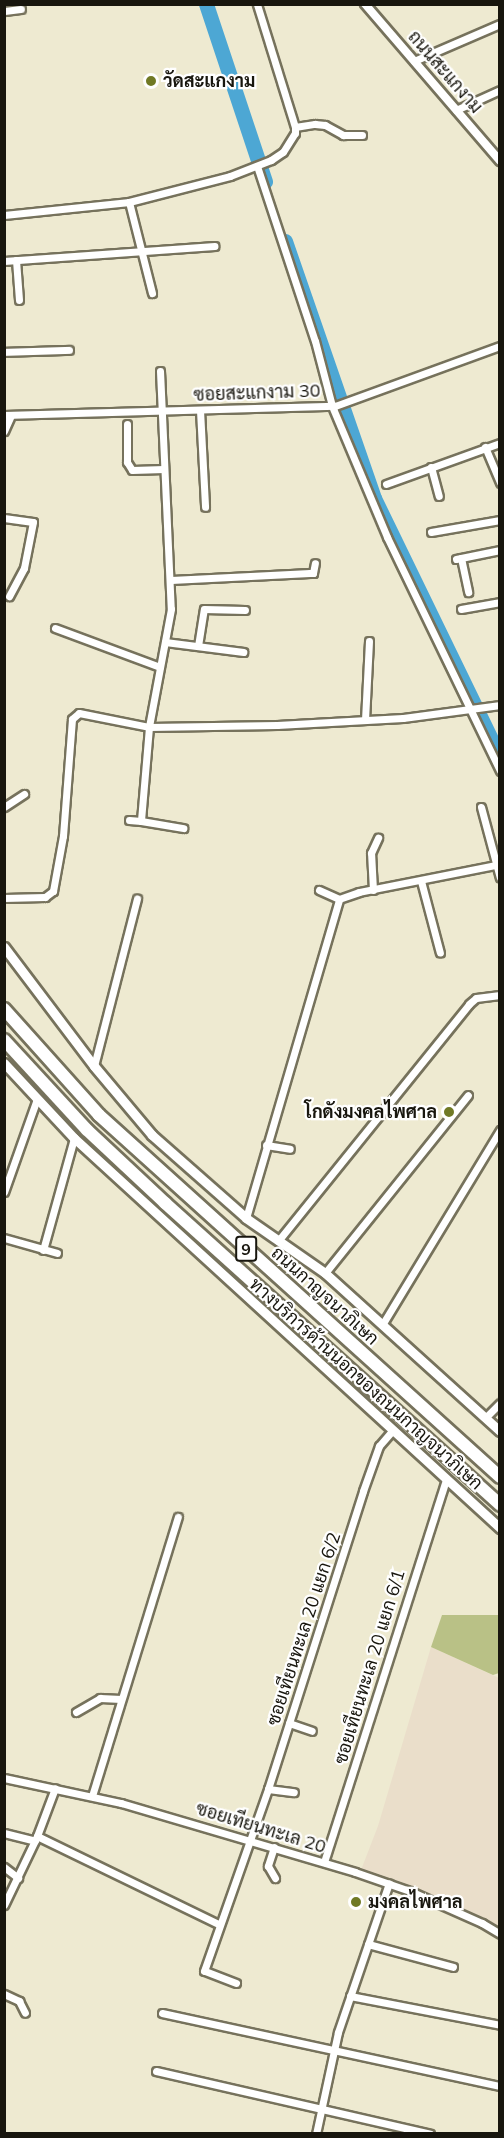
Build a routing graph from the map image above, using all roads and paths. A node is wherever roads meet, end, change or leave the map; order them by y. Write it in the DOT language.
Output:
graph roads {
  1 [pos="257,4"];
  2 [pos="366,5"];
  3 [pos="21,9"];
  4 [pos="4,11"];
  5 [pos="500,24"];
  6 [pos="414,61"];
  7 [pos="500,90"];
  8 [pos="456,110"];
  9 [pos="295,127"];
  10 [pos="362,135"];
  11 [pos="500,161"];
  12 [pos="258,166"];
  13 [pos="129,202"];
  14 [pos="4,216"];
  15 [pos="214,246"];
  16 [pos="140,250"];
  17 [pos="16,260"];
  18 [pos="4,261"];
  19 [pos="152,293"];
  20 [pos="19,300"];
  21 [pos="500,346"];
  22 [pos="69,350"];
  23 [pos="4,352"];
  24 [pos="160,371"];
  25 [pos="333,406"];
  26 [pos="200,410"];
  27 [pos="161,411"];
  28 [pos="8,415"];
  29 [pos="127,424"];
  30 [pos="4,431"];
  31 [pos="500,443"];
  32 [pos="485,447"];
  33 [pos="431,467"];
  34 [pos="164,469"];
  35 [pos="500,483"];
  36 [pos="386,484"];
  37 [pos="439,496"];
  38 [pos="205,507"];
  39 [pos="4,518"];
  40 [pos="500,520"];
  41 [pos="431,532"];
  42 [pos="500,550"];
  43 [pos="315,563"];
  44 [pos="171,580"];
  45 [pos="468,592"];
  46 [pos="9,596"];
  47 [pos="500,602"];
  48 [pos="461,609"];
  49 [pos="245,610"];
  50 [pos="55,628"];
  51 [pos="369,640"];
  52 [pos="165,642"];
  53 [pos="198,646"];
  54 [pos="243,652"];
  55 [pos="160,667"];
  56 [pos="496,705"];
  57 [pos="469,708"];
  58 [pos="365,720"];
  59 [pos="149,727"];
  60 [pos="500,771"];
  61 [pos="24,794"];
  62 [pos="4,807"];
  63 [pos="480,807"];
  64 [pos="129,820"];
  65 [pos="141,821"];
  66 [pos="183,828"];
  67 [pos="378,838"];
  68 [pos="498,865"];
  69 [pos="500,878"];
  70 [pos="421,881"];
  71 [pos="319,890"];
  72 [pos="373,890"];
  73 [pos="4,898"];
  74 [pos="137,898"];
  75 [pos="339,899"];
  76 [pos="4,947"];
  77 [pos="440,953"];
  78 [pos="500,994"];
  79 [pos="4,1009"];
  80 [pos="4,1040"];
  81 [pos="4,1063"];
  82 [pos="94,1066"];
  83 [pos="468,1095"];
  84 [pos="37,1099"];
  85 [pos="500,1130"];
  86 [pos="74,1138"];
  87 [pos="266,1144"];
  88 [pos="290,1149"];
  89 [pos="4,1192"];
  90 [pos="246,1218"];
  91 [pos="4,1238"];
  92 [pos="278,1241"];
  93 [pos="43,1250"];
  94 [pos="57,1253"];
  95 [pos="325,1273"];
  96 [pos="382,1325"];
  97 [pos="500,1403"];
  98 [pos="485,1418"];
  99 [pos="392,1431"];
  100 [pos="500,1431"];
  101 [pos="500,1477"];
  102 [pos="446,1480"];
  103 [pos="500,1504"];
  104 [pos="178,1517"];
  105 [pos="500,1528"];
  106 [pos="121,1700"];
  107 [pos="76,1712"];
  108 [pos="290,1723"];
  109 [pos="312,1731"];
  110 [pos="4,1778"];
  111 [pos="55,1788"];
  112 [pos="268,1789"];
  113 [pos="294,1792"];
  114 [pos="92,1796"];
  115 [pos="4,1833"];
  116 [pos="36,1838"];
  117 [pos="251,1840"];
  118 [pos="274,1847"];
  119 [pos="324,1862"];
  120 [pos="4,1867"];
  121 [pos="18,1878"];
  122 [pos="275,1878"];
  123 [pos="389,1883"];
  124 [pos="4,1905"];
  125 [pos="220,1925"];
  126 [pos="500,1934"];
  127 [pos="368,1944"];
  128 [pos="453,1967"];
  129 [pos="236,1983"];
  130 [pos="4,1994"];
  131 [pos="350,1996"];
  132 [pos="25,2013"];
  133 [pos="162,2013"];
  134 [pos="500,2025"];
  135 [pos="334,2048"];
  136 [pos="156,2071"];
  137 [pos="500,2086"];
  138 [pos="321,2110"];
  139 [pos="316,2133"];
  140 [pos="430,2133"];
  1 -- 9 [label="street"];
  2 -- 6 [label="street, ถนนสะแกงาม"];
  3 -- 4 [label="street"];
  5 -- 6 [label="street"];
  6 -- 8 [label="street, ถนนสะแกงาม"];
  7 -- 8 [label="street"];
  8 -- 11 [label="street, ถนนสะแกงาม"];
  9 -- 10 [label="street"];
  9 -- 12 [label="street"];
  12 -- 13 [label="street"];
  12 -- 25 [label="street"];
  13 -- 14 [label="street"];
  13 -- 16 [label="street"];
  15 -- 16 [label="street"];
  16 -- 17 [label="street"];
  16 -- 19 [label="street"];
  17 -- 18 [label="street"];
  17 -- 20 [label="street"];
  21 -- 25 [label="street, ซอยสะแกงาม 30"];
  22 -- 23 [label="street"];
  24 -- 27 [label="street"];
  25 -- 26 [label="street, ซอยสะแกงาม 30"];
  25 -- 57 [label="street"];
  26 -- 27 [label="street, ซอยสะแกงาม 30"];
  26 -- 38 [label="street"];
  27 -- 28 [label="street, ซอยสะแกงาม 30"];
  27 -- 34 [label="street"];
  28 -- 30 [label="street"];
  29 -- 34 [label="street"];
  31 -- 32 [label="street"];
  32 -- 33 [label="street"];
  32 -- 35 [label="street"];
  33 -- 36 [label="street"];
  33 -- 37 [label="street"];
  34 -- 44 [label="street"];
  39 -- 46 [label="street"];
  40 -- 41 [label="street"];
  42 -- 45 [label="street"];
  43 -- 44 [label="street"];
  44 -- 52 [label="street"];
  47 -- 48 [label="street"];
  49 -- 53 [label="street"];
  50 -- 55 [label="street"];
  51 -- 58 [label="street"];
  52 -- 53 [label="street"];
  52 -- 55 [label="street"];
  53 -- 54 [label="street"];
  55 -- 59 [label="street"];
  56 -- 57 [label="street"];
  57 -- 58 [label="street"];
  57 -- 60 [label="street"];
  58 -- 59 [label="street"];
  59 -- 65 [label="street"];
  59 -- 73 [label="street"];
  61 -- 62 [label="street"];
  63 -- 68 [label="street"];
  64 -- 65 [label="street"];
  65 -- 66 [label="street"];
  67 -- 72 [label="street"];
  68 -- 69 [label="street"];
  68 -- 70 [label="street"];
  70 -- 72 [label="street"];
  70 -- 77 [label="street"];
  71 -- 75 [label="street"];
  72 -- 75 [label="street"];
  74 -- 82 [label="street"];
  75 -- 87 [label="street"];
  76 -- 82 [label="main road"];
  78 -- 92 [label="street"];
  79 -- 101 [label="highway, ถนนกาญจนาภิเษก / 9"];
  80 -- 103 [label="highway, 9"];
  81 -- 84 [label="main road, ทางบริการด้านนอกของถนนกาญจนาภิเษก"];
  82 -- 90 [label="main road"];
  83 -- 95 [label="street"];
  84 -- 86 [label="main road, ทางบริการด้านนอกของถนนกาญจนาภิเษก"];
  84 -- 89 [label="street"];
  85 -- 96 [label="street"];
  86 -- 93 [label="street"];
  86 -- 99 [label="main road, ทางบริการด้านนอกของถนนกาญจนาภิเษก"];
  87 -- 88 [label="street"];
  87 -- 90 [label="street"];
  90 -- 92 [label="main road"];
  91 -- 93 [label="street"];
  92 -- 95 [label="main road"];
  93 -- 94 [label="street"];
  95 -- 96 [label="main road"];
  96 -- 98 [label="main road"];
  97 -- 98 [label="street"];
  98 -- 100 [label="main road"];
  99 -- 102 [label="main road, ทางบริการด้านนอกของถนนกาญจนาภิเษก"];
  99 -- 108 [label="street, ซอยเทียนทะเล 20 แยก 6/2"];
  102 -- 105 [label="main road, ทางบริการด้านนอกของถนนกาญจนาภิเษก"];
  102 -- 119 [label="street, ซอยเทียนทะเล 20 แยก 6/1"];
  104 -- 106 [label="street"];
  106 -- 107 [label="street"];
  106 -- 114 [label="street"];
  108 -- 109 [label="street"];
  108 -- 112 [label="street, ซอยเทียนทะเล 20 แยก 6/2"];
  110 -- 111 [label="street, ซอยเทียนทะเล 20"];
  111 -- 114 [label="street, ซอยเทียนทะเล 20"];
  111 -- 116 [label="street"];
  112 -- 113 [label="street"];
  112 -- 117 [label="street, ซอยเทียนทะเล 20 แยก 6/2"];
  114 -- 117 [label="street, ซอยเทียนทะเล 20"];
  115 -- 116 [label="street"];
  116 -- 121 [label="street"];
  116 -- 125 [label="street"];
  117 -- 118 [label="street, ซอยเทียนทะเล 20"];
  117 -- 125 [label="street, ซอยเทียนทะเล 20 แยก 6/2"];
  118 -- 119 [label="street, ซอยเทียนทะเล 20"];
  118 -- 122 [label="street"];
  119 -- 123 [label="street, ซอยเทียนทะเล 20"];
  120 -- 121 [label="street"];
  121 -- 124 [label="street"];
  123 -- 126 [label="street, ซอยเทียนทะเล 20"];
  123 -- 127 [label="street"];
  125 -- 129 [label="street, ซอยเทียนทะเล 20 แยก 6/2"];
  127 -- 128 [label="street"];
  127 -- 131 [label="street"];
  130 -- 132 [label="street"];
  131 -- 134 [label="street"];
  131 -- 135 [label="street"];
  133 -- 135 [label="street"];
  135 -- 137 [label="street"];
  135 -- 138 [label="street"];
  136 -- 138 [label="street"];
  138 -- 139 [label="street"];
  138 -- 140 [label="street"];
}
